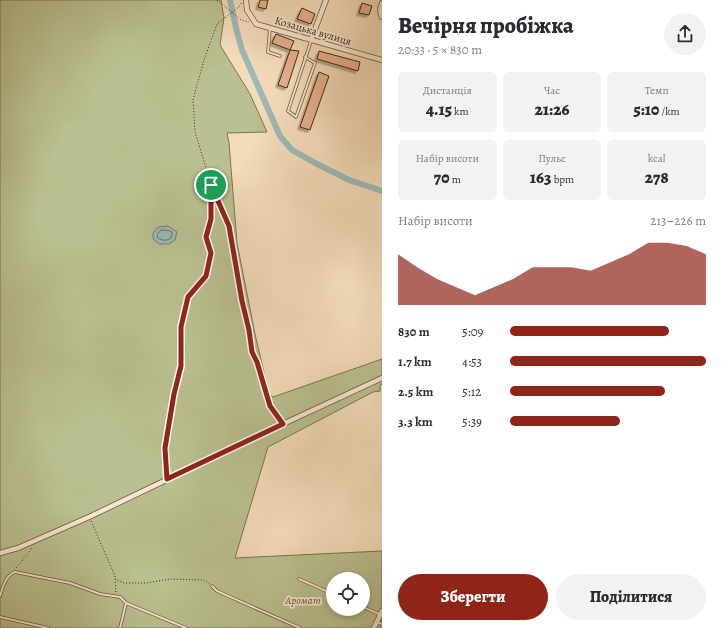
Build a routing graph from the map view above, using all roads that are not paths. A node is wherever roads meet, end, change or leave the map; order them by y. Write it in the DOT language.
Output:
graph roads {
  1 [pos="246,0"];
  2 [pos="326,0"];
  3 [pos="382,3"];
  4 [pos="382,17"];
  5 [pos="270,28"];
  6 [pos="311,40"];
  7 [pos="280,56"];
  8 [pos="305,57"];
  9 [pos="382,60"];
  10 [pos="382,378"];
  11 [pos="0,553"];
  12 [pos="299,579"];
  13 [pos="212,586"];
  14 [pos="326,591"];
  15 [pos="0,596"];
  16 [pos="126,603"];
  17 [pos="370,609"];
  18 [pos="381,613"];
  19 [pos="0,617"];
  20 [pos="380,623"];
  21 [pos="48,628"];
  22 [pos="120,628"];
  23 [pos="186,628"];
  24 [pos="300,628"];
  25 [pos="374,628"];
  1 -- 5 [label="street, Козацька вулиця"];
  2 -- 6 [label="street"];
  3 -- 4 [label="street"];
  5 -- 6 [label="street, Козацька вулиця"];
  5 -- 7 [label="lane"];
  6 -- 8 [label="lane"];
  6 -- 9 [label="street, Козацька вулиця"];
  8 -- 8 [label="lane"];
  10 -- 11 [label="street"];
  12 -- 14 [label="lane"];
  13 -- 24 [label="lane"];
  15 -- 16 [label="lane"];
  16 -- 22 [label="lane"];
  16 -- 23 [label="lane"];
  17 -- 18 [label="lane"];
  18 -- 20 [label="street"];
  19 -- 21 [label="lane"];
  20 -- 25 [label="street"];
}
